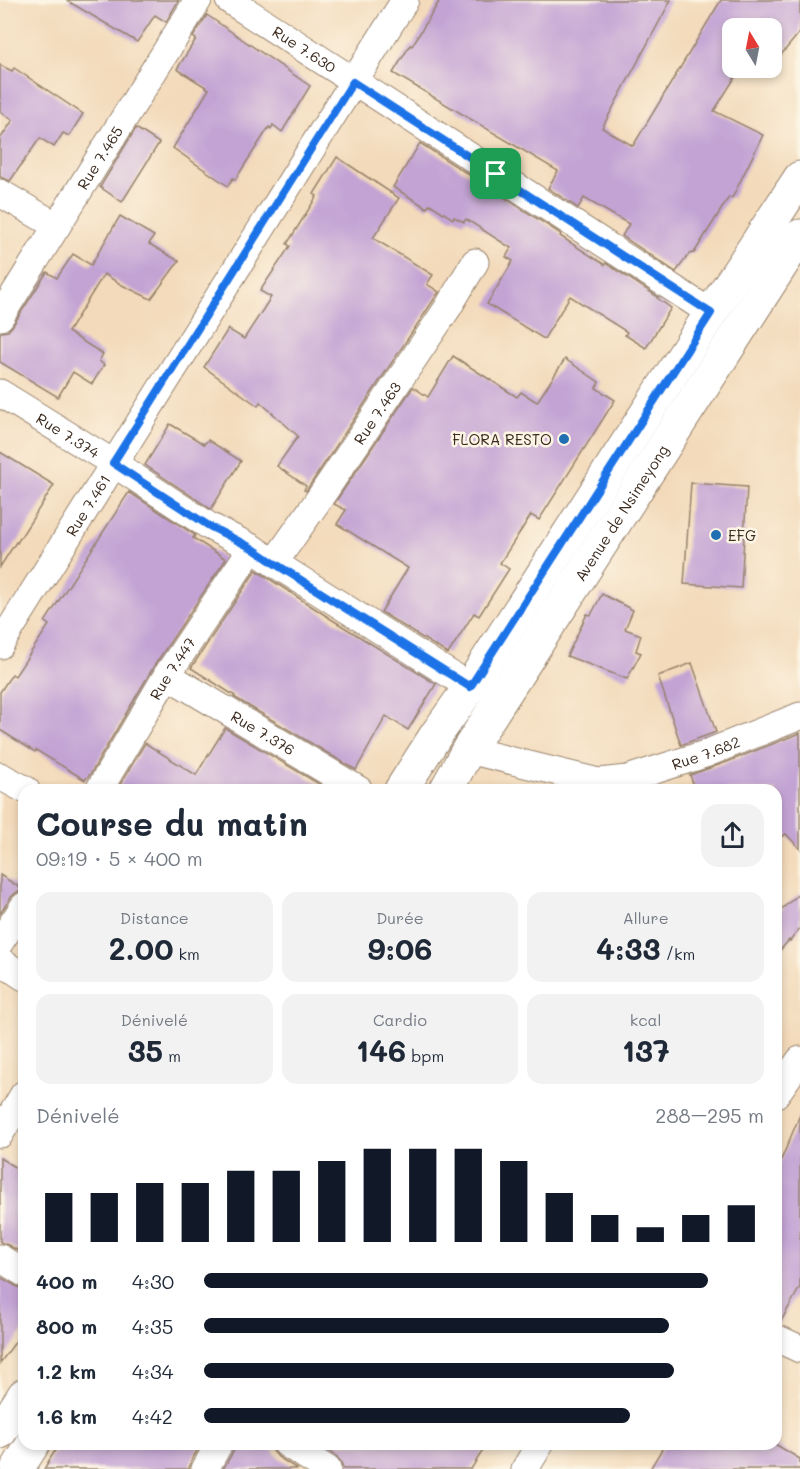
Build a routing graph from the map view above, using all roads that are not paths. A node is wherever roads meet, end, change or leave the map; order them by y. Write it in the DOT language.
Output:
graph roads {
  1 [pos="198,0"];
  2 [pos="229,0"];
  3 [pos="405,0"];
  4 [pos="353,82"];
  5 [pos="800,178"];
  6 [pos="0,193"];
  7 [pos="57,226"];
  8 [pos="800,236"];
  9 [pos="475,262"];
  10 [pos="711,313"];
  11 [pos="0,317"];
  12 [pos="0,393"];
  13 [pos="113,463"];
  14 [pos="263,556"];
  15 [pos="7,616"];
  16 [pos="0,645"];
  17 [pos="167,675"];
  18 [pos="470,687"];
  19 [pos="800,716"];
  20 [pos="468,750"];
  21 [pos="0,776"];
  22 [pos="103,784"];
  23 [pos="349,784"];
  24 [pos="405,784"];
  25 [pos="449,784"];
  26 [pos="18,786"];
  27 [pos="18,915"];
  28 [pos="0,942"];
  29 [pos="0,962"];
  30 [pos="18,973"];
  31 [pos="800,1060"];
  32 [pos="782,1086"];
  33 [pos="18,1104"];
  34 [pos="0,1134"];
  35 [pos="0,1258"];
  36 [pos="18,1269"];
  37 [pos="782,1341"];
  38 [pos="800,1349"];
  39 [pos="18,1404"];
  40 [pos="0,1432"];
  41 [pos="29,1450"];
  42 [pos="216,1450"];
  43 [pos="297,1450"];
  44 [pos="536,1450"];
  45 [pos="17,1469"];
  46 [pos="205,1469"];
  47 [pos="327,1469"];
  48 [pos="525,1469"];
  1 -- 7 [label="street, Rue 7.465"];
  2 -- 4 [label="street, Rue 7.630"];
  3 -- 4 [label="street, Rue 7.461"];
  4 -- 10 [label="street, Rue 7.630"];
  4 -- 13 [label="street, Rue 7.461"];
  5 -- 10 [label="main road"];
  6 -- 7 [label="street"];
  7 -- 11 [label="street, Rue 7.465"];
  8 -- 20 [label="main road, Avenue de Nsimeyong"];
  9 -- 14 [label="street, Rue 7.463"];
  10 -- 18 [label="main road"];
  12 -- 13 [label="street, Rue 7.374"];
  13 -- 14 [label="street, Rue 7.374"];
  13 -- 15 [label="street, Rue 7.461"];
  14 -- 17 [label="street, Rue 7.447"];
  14 -- 18 [label="street, Rue 7.374"];
  15 -- 16 [label="street, Rue 7.461"];
  17 -- 22 [label="street, Rue 7.447"];
  17 -- 23 [label="street, Rue 7.376"];
  18 -- 24 [label="main road"];
  19 -- 20 [label="street, Rue 7.682"];
  20 -- 25 [label="main road, Avenue de Nsimeyong"];
  21 -- 26 [label="street"];
  27 -- 28 [label="street"];
  29 -- 30 [label="street"];
  31 -- 32 [label="street"];
  33 -- 34 [label="street"];
  35 -- 36 [label="street"];
  37 -- 38 [label="street"];
  39 -- 40 [label="main road"];
  41 -- 45 [label="main road"];
  42 -- 46 [label="street"];
  43 -- 47 [label="street"];
  44 -- 48 [label="street"];
}
